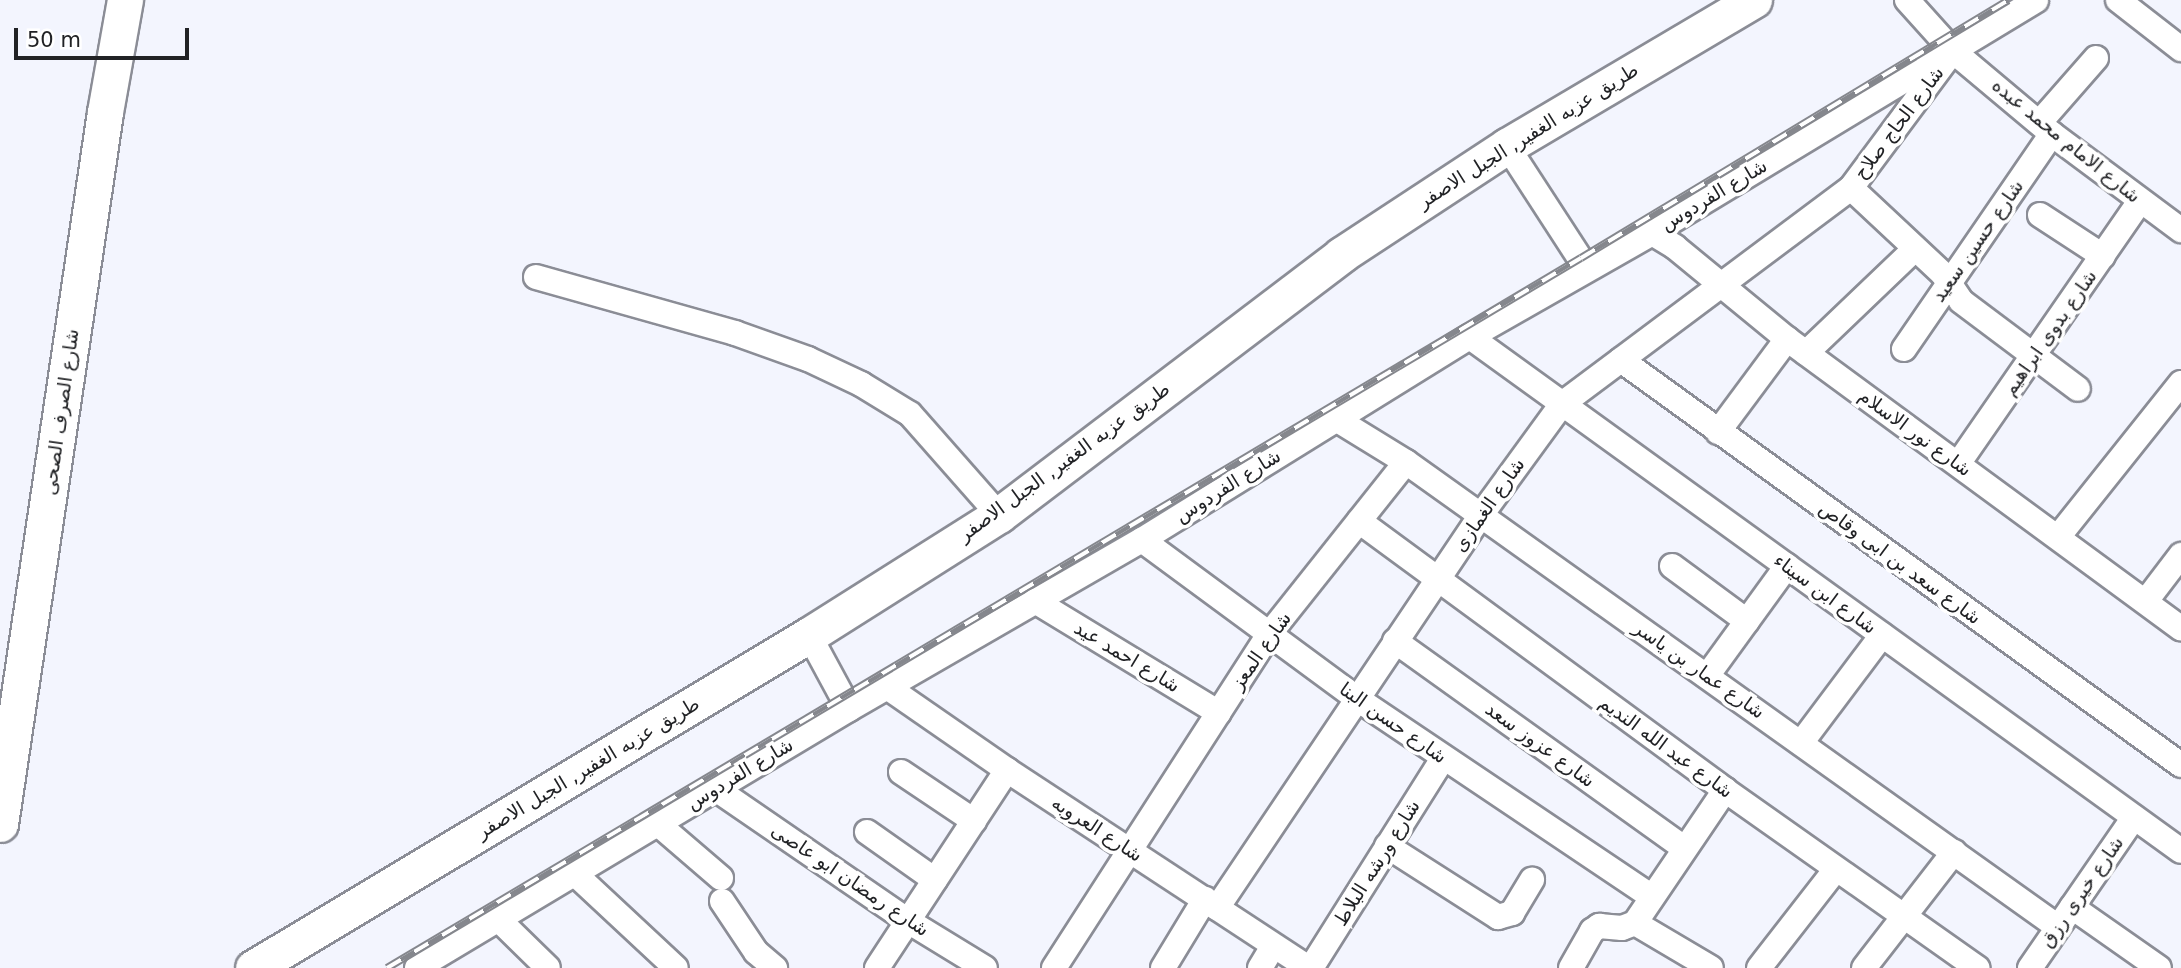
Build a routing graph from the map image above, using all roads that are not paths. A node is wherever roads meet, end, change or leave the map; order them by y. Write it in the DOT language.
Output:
graph roads {
  1 [pos="125,0"];
  2 [pos="1754,0"];
  3 [pos="1907,0"];
  4 [pos="2036,0"];
  5 [pos="2118,0"];
  6 [pos="2181,50"];
  7 [pos="1953,51"];
  8 [pos="2096,58"];
  9 [pos="2046,128"];
  10 [pos="1507,146"];
  11 [pos="1851,187"];
  12 [pos="2140,201"];
  13 [pos="2040,215"];
  14 [pos="2181,230"];
  15 [pos="1652,233"];
  16 [pos="1915,248"];
  17 [pos="2103,256"];
  18 [pos="1587,270"];
  19 [pos="536,277"];
  20 [pos="1950,282"];
  21 [pos="1719,286"];
  22 [pos="1470,337"];
  23 [pos="1796,346"];
  24 [pos="1904,349"];
  25 [pos="2035,357"];
  26 [pos="1620,360"];
  27 [pos="2181,383"];
  28 [pos="2078,389"];
  29 [pos="1562,404"];
  30 [pos="1336,419"];
  31 [pos="1718,432"];
  32 [pos="1406,461"];
  33 [pos="1958,464"];
  34 [pos="999,514"];
  35 [pos="1481,515"];
  36 [pos="1359,521"];
  37 [pos="2058,537"];
  38 [pos="1142,540"];
  39 [pos="2181,555"];
  40 [pos="1672,566"];
  41 [pos="1787,566"];
  42 [pos="1438,579"];
  43 [pos="1035,601"];
  44 [pos="2146,601"];
  45 [pos="1747,621"];
  46 [pos="2181,628"];
  47 [pos="1270,633"];
  48 [pos="809,635"];
  49 [pos="1882,635"];
  50 [pos="1395,641"];
  51 [pos="1707,676"];
  52 [pos="887,687"];
  53 [pos="1356,698"];
  54 [pos="849,709"];
  55 [pos="1219,713"];
  56 [pos="1801,743"];
  57 [pos="1443,758"];
  58 [pos="2181,765"];
  59 [pos="1007,770"];
  60 [pos="901,772"];
  61 [pos="716,789"];
  62 [pos="1725,790"];
  63 [pos="2134,817"];
  64 [pos="974,821"];
  65 [pos="0,824"];
  66 [pos="658,824"];
  67 [pos="867,832"];
  68 [pos="1387,846"];
  69 [pos="1684,848"];
  70 [pos="1131,851"];
  71 [pos="2181,851"];
  72 [pos="1954,852"];
  73 [pos="1836,869"];
  74 [pos="574,873"];
  75 [pos="935,880"];
  76 [pos="1532,880"];
  77 [pos="1651,896"];
  78 [pos="1211,904"];
  79 [pos="1904,917"];
  80 [pos="2065,917"];
  81 [pos="497,918"];
  82 [pos="908,921"];
  83 [pos="1635,923"];
  84 [pos="1273,946"];
  85 [pos="428,965"];
  86 [pos="1700,965"];
  87 [pos="253,968"];
  88 [pos="548,968"];
  89 [pos="676,968"];
  90 [pos="775,968"];
  91 [pos="877,968"];
  92 [pos="985,968"];
  93 [pos="1054,968"];
  94 [pos="1163,968"];
  95 [pos="1260,968"];
  96 [pos="1310,968"];
  97 [pos="1571,968"];
  98 [pos="1759,968"];
  99 [pos="1864,968"];
  100 [pos="1977,968"];
  101 [pos="2030,968"];
  102 [pos="2160,968"];
  1 -- 65 [label="street, شارع الصرف الصحى"];
  2 -- 10 [label="street, طريق عزبه الغفير, الجبل الاصفر"];
  3 -- 7 [label="street, شارع الامام محمد عبده"];
  4 -- 7 [label="street, شارع الفردوس"];
  5 -- 6 [label="street"];
  7 -- 9 [label="street, شارع الامام محمد عبده"];
  7 -- 11 [label="street, شارع الحاج صلاح"];
  7 -- 15 [label="street, شارع الفردوس"];
  8 -- 9 [label="street, شارع حسين سعيد"];
  9 -- 12 [label="street, شارع الامام محمد عبده"];
  9 -- 20 [label="street, شارع حسين سعيد"];
  10 -- 18 [label="street"];
  10 -- 34 [label="street, طريق عزبه الغفير, الجبل الاصفر"];
  11 -- 16 [label="street, شارع الحاج صلاح"];
  11 -- 21 [label="street, شارع الغمازى"];
  12 -- 14 [label="street, شارع الامام محمد عبده"];
  12 -- 17 [label="street, شارع بدوى ابراهيم"];
  13 -- 17 [label="street"];
  15 -- 18 [label="street, شارع الفردوس"];
  15 -- 21 [label="street, شارع نور الاسلام"];
  16 -- 20 [label="street, شارع الحاج صلاح"];
  16 -- 23 [label="street"];
  17 -- 25 [label="street, شارع بدوى ابراهيم"];
  18 -- 22 [label="street, شارع الفردوس"];
  19 -- 34 [label="street"];
  20 -- 24 [label="street, شارع حسين سعيد"];
  20 -- 25 [label="street, شارع الحاج صلاح"];
  21 -- 23 [label="street, شارع نور الاسلام"];
  21 -- 26 [label="street, شارع الغمازى"];
  22 -- 29 [label="street, شارع ابن سيناء"];
  22 -- 30 [label="street, شارع الفردوس"];
  23 -- 31 [label="street"];
  23 -- 33 [label="street, شارع نور الاسلام"];
  25 -- 28 [label="street, شارع الحاج صلاح"];
  25 -- 33 [label="street, شارع بدوى ابراهيم"];
  26 -- 29 [label="street, شارع الغمازى"];
  26 -- 31 [label="street, شارع سعد بن ابى وقاص"];
  27 -- 37 [label="street"];
  29 -- 35 [label="street, شارع الغمازى"];
  29 -- 41 [label="street, شارع ابن سيناء"];
  30 -- 32 [label="street, شارع عمار بن ياسر"];
  30 -- 38 [label="street, شارع الفردوس"];
  31 -- 58 [label="street, شارع سعد بن ابى وقاص"];
  32 -- 35 [label="street, شارع عمار بن ياسر"];
  32 -- 36 [label="street, شارع المعز"];
  33 -- 37 [label="street, شارع نور الاسلام"];
  34 -- 48 [label="street, طريق عزبه الغفير, الجبل الاصفر"];
  35 -- 42 [label="street, شارع الغمازى"];
  35 -- 51 [label="street, شارع عمار بن ياسر"];
  36 -- 42 [label="street, شارع عبد الله النديم"];
  36 -- 47 [label="street, شارع المعز"];
  37 -- 44 [label="street, شارع نور الاسلام"];
  38 -- 43 [label="street, شارع الفردوس"];
  38 -- 47 [label="street, شارع حسن البنا"];
  39 -- 44 [label="street"];
  40 -- 45 [label="street"];
  41 -- 45 [label="street"];
  41 -- 49 [label="street, شارع ابن سيناء"];
  42 -- 50 [label="street, شارع الغمازى"];
  42 -- 62 [label="street, شارع عبد الله النديم"];
  43 -- 52 [label="street, شارع الفردوس"];
  43 -- 55 [label="street, شارع احمد عيد"];
  44 -- 46 [label="street, شارع نور الاسلام"];
  45 -- 51 [label="street"];
  47 -- 53 [label="street, شارع حسن البنا"];
  47 -- 55 [label="street, شارع المعز"];
  48 -- 54 [label="street"];
  48 -- 87 [label="street, طريق عزبه الغفير, الجبل الاصفر"];
  49 -- 56 [label="street"];
  49 -- 63 [label="street, شارع ابن سيناء"];
  50 -- 53 [label="street, شارع الغمازى"];
  50 -- 69 [label="street, شارع عزوز سعد"];
  51 -- 56 [label="street, شارع عمار بن ياسر"];
  52 -- 54 [label="street, شارع الفردوس"];
  52 -- 59 [label="street, شارع العروبه"];
  53 -- 57 [label="street, شارع حسن البنا"];
  53 -- 78 [label="street, شارع الغمازى"];
  54 -- 61 [label="street, شارع الفردوس"];
  55 -- 70 [label="street, شارع المعز"];
  56 -- 72 [label="street, شارع عمار بن ياسر"];
  57 -- 68 [label="street, شارع ورشه البلاط"];
  57 -- 77 [label="street, شارع حسن البنا"];
  59 -- 64 [label="street"];
  59 -- 70 [label="street, شارع العروبه"];
  60 -- 64 [label="street"];
  61 -- 66 [label="street, شارع الفردوس"];
  61 -- 82 [label="street, شارع رمضان ابو عاصى"];
  62 -- 69 [label="street"];
  62 -- 73 [label="street, شارع عبد الله النديم"];
  63 -- 71 [label="street, شارع ابن سيناء"];
  63 -- 80 [label="street, شارع خيرى رزق"];
  64 -- 75 [label="street"];
  66 -- 74 [label="street, شارع الفردوس"];
  66 -- 90 [label="street"];
  67 -- 75 [label="street"];
  68 -- 76 [label="street"];
  68 -- 96 [label="street, شارع ورشه البلاط"];
  69 -- 77 [label="street"];
  70 -- 78 [label="street, شارع العروبه"];
  70 -- 93 [label="street, شارع المعز"];
  72 -- 79 [label="street"];
  72 -- 80 [label="street, شارع عمار بن ياسر"];
  73 -- 79 [label="street, شارع عبد الله النديم"];
  73 -- 98 [label="street"];
  74 -- 81 [label="street, شارع الفردوس"];
  74 -- 89 [label="street"];
  75 -- 82 [label="street"];
  77 -- 83 [label="street"];
  78 -- 84 [label="street, شارع العروبه"];
  78 -- 94 [label="street, شارع الغمازى"];
  79 -- 99 [label="street"];
  79 -- 100 [label="street, شارع عبد الله النديم"];
  80 -- 101 [label="street, شارع خيرى رزق"];
  80 -- 102 [label="street, شارع عمار بن ياسر"];
  81 -- 85 [label="street, شارع الفردوس"];
  81 -- 88 [label="street"];
  82 -- 91 [label="street"];
  82 -- 92 [label="street, شارع رمضان ابو عاصى"];
  83 -- 86 [label="street"];
  83 -- 97 [label="street"];
  84 -- 95 [label="street"];
  84 -- 96 [label="street, شارع العروبه"];
}
